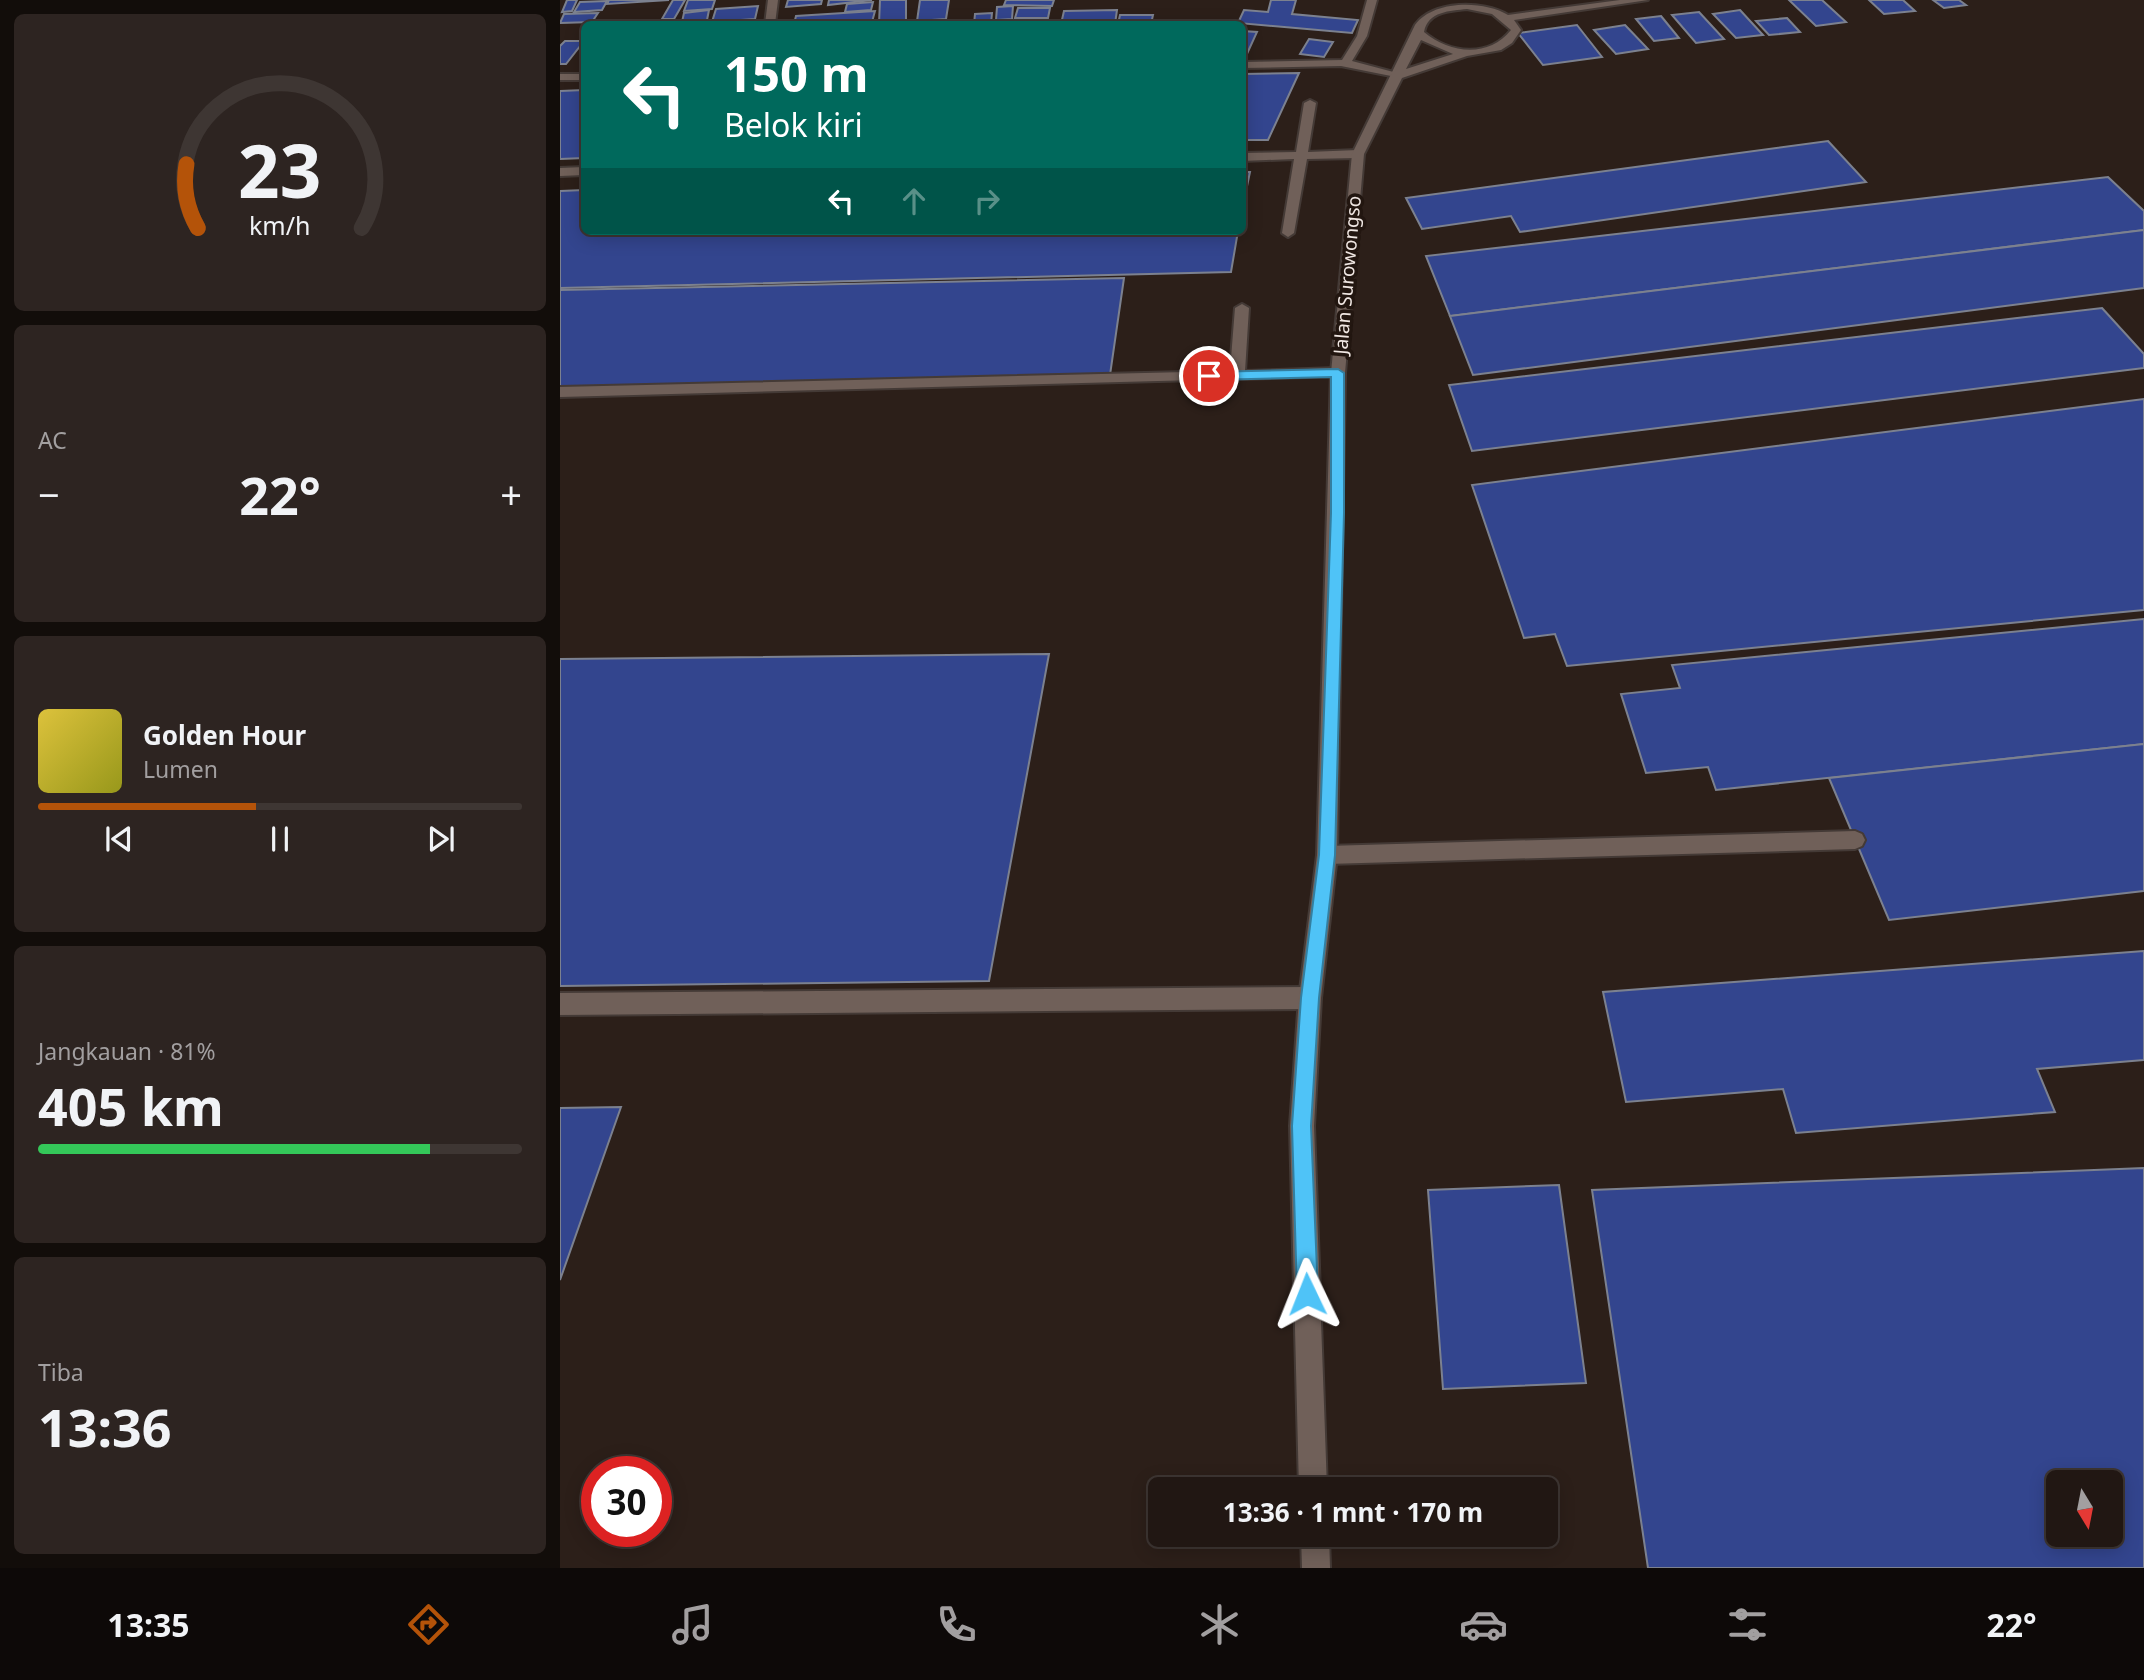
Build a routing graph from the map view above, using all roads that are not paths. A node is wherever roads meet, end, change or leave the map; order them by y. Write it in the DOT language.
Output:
graph roads {
  1 [pos="774,0"];
  2 [pos="1372,0"];
  3 [pos="1423,0"];
  4 [pos="1478,0"];
  5 [pos="1643,0"];
  6 [pos="1491,10"];
  7 [pos="1425,17"];
  8 [pos="1509,19"];
  9 [pos="770,21"];
  10 [pos="1419,33"];
  11 [pos="1468,53"];
  12 [pos="1345,63"];
  13 [pos="1246,65"];
  14 [pos="1397,76"];
  15 [pos="560,77"];
  16 [pos="581,77"];
  17 [pos="1310,103"];
  18 [pos="1358,154"];
  19 [pos="1299,156"];
  20 [pos="1246,157"];
  21 [pos="581,171"];
  22 [pos="560,172"];
  23 [pos="1288,233"];
  24 [pos="1242,308"];
  25 [pos="1338,373"];
  26 [pos="1237,375"];
  27 [pos="560,392"];
  28 [pos="1855,840"];
  29 [pos="1327,855"];
  30 [pos="1310,998"];
  31 [pos="560,1004"];
  32 [pos="1313,1477"];
  33 [pos="1315,1547"];
  34 [pos="1316,1568"];
  1 -- 9 [label="street"];
  2 -- 12 [label="street"];
  3 -- 7 [label="street"];
  4 -- 6 [label="street"];
  5 -- 8 [label="street"];
  6 -- 7 [label="street"];
  6 -- 8 [label="street"];
  7 -- 10 [label="street, Jalan Surowongso"];
  8 -- 11 [label="street"];
  10 -- 11 [label="street"];
  10 -- 14 [label="street, Jalan Surowongso"];
  11 -- 14 [label="street"];
  12 -- 13 [label="street"];
  12 -- 14 [label="street"];
  14 -- 18 [label="street, Jalan Surowongso"];
  15 -- 16 [label="street"];
  17 -- 19 [label="street"];
  18 -- 19 [label="street"];
  18 -- 25 [label="street, Jalan Surowongso"];
  19 -- 20 [label="street"];
  19 -- 23 [label="street"];
  21 -- 22 [label="street"];
  24 -- 26 [label="street"];
  25 -- 26 [label="lane"];
  25 -- 29 [label="street, Jalan Surowongso"];
  26 -- 27 [label="lane"];
  28 -- 29 [label="street"];
  29 -- 30 [label="street, Jalan Surowongso"];
  30 -- 31 [label="street"];
  30 -- 32 [label="street, Jalan Surowongso"];
  33 -- 34 [label="street"];
}
